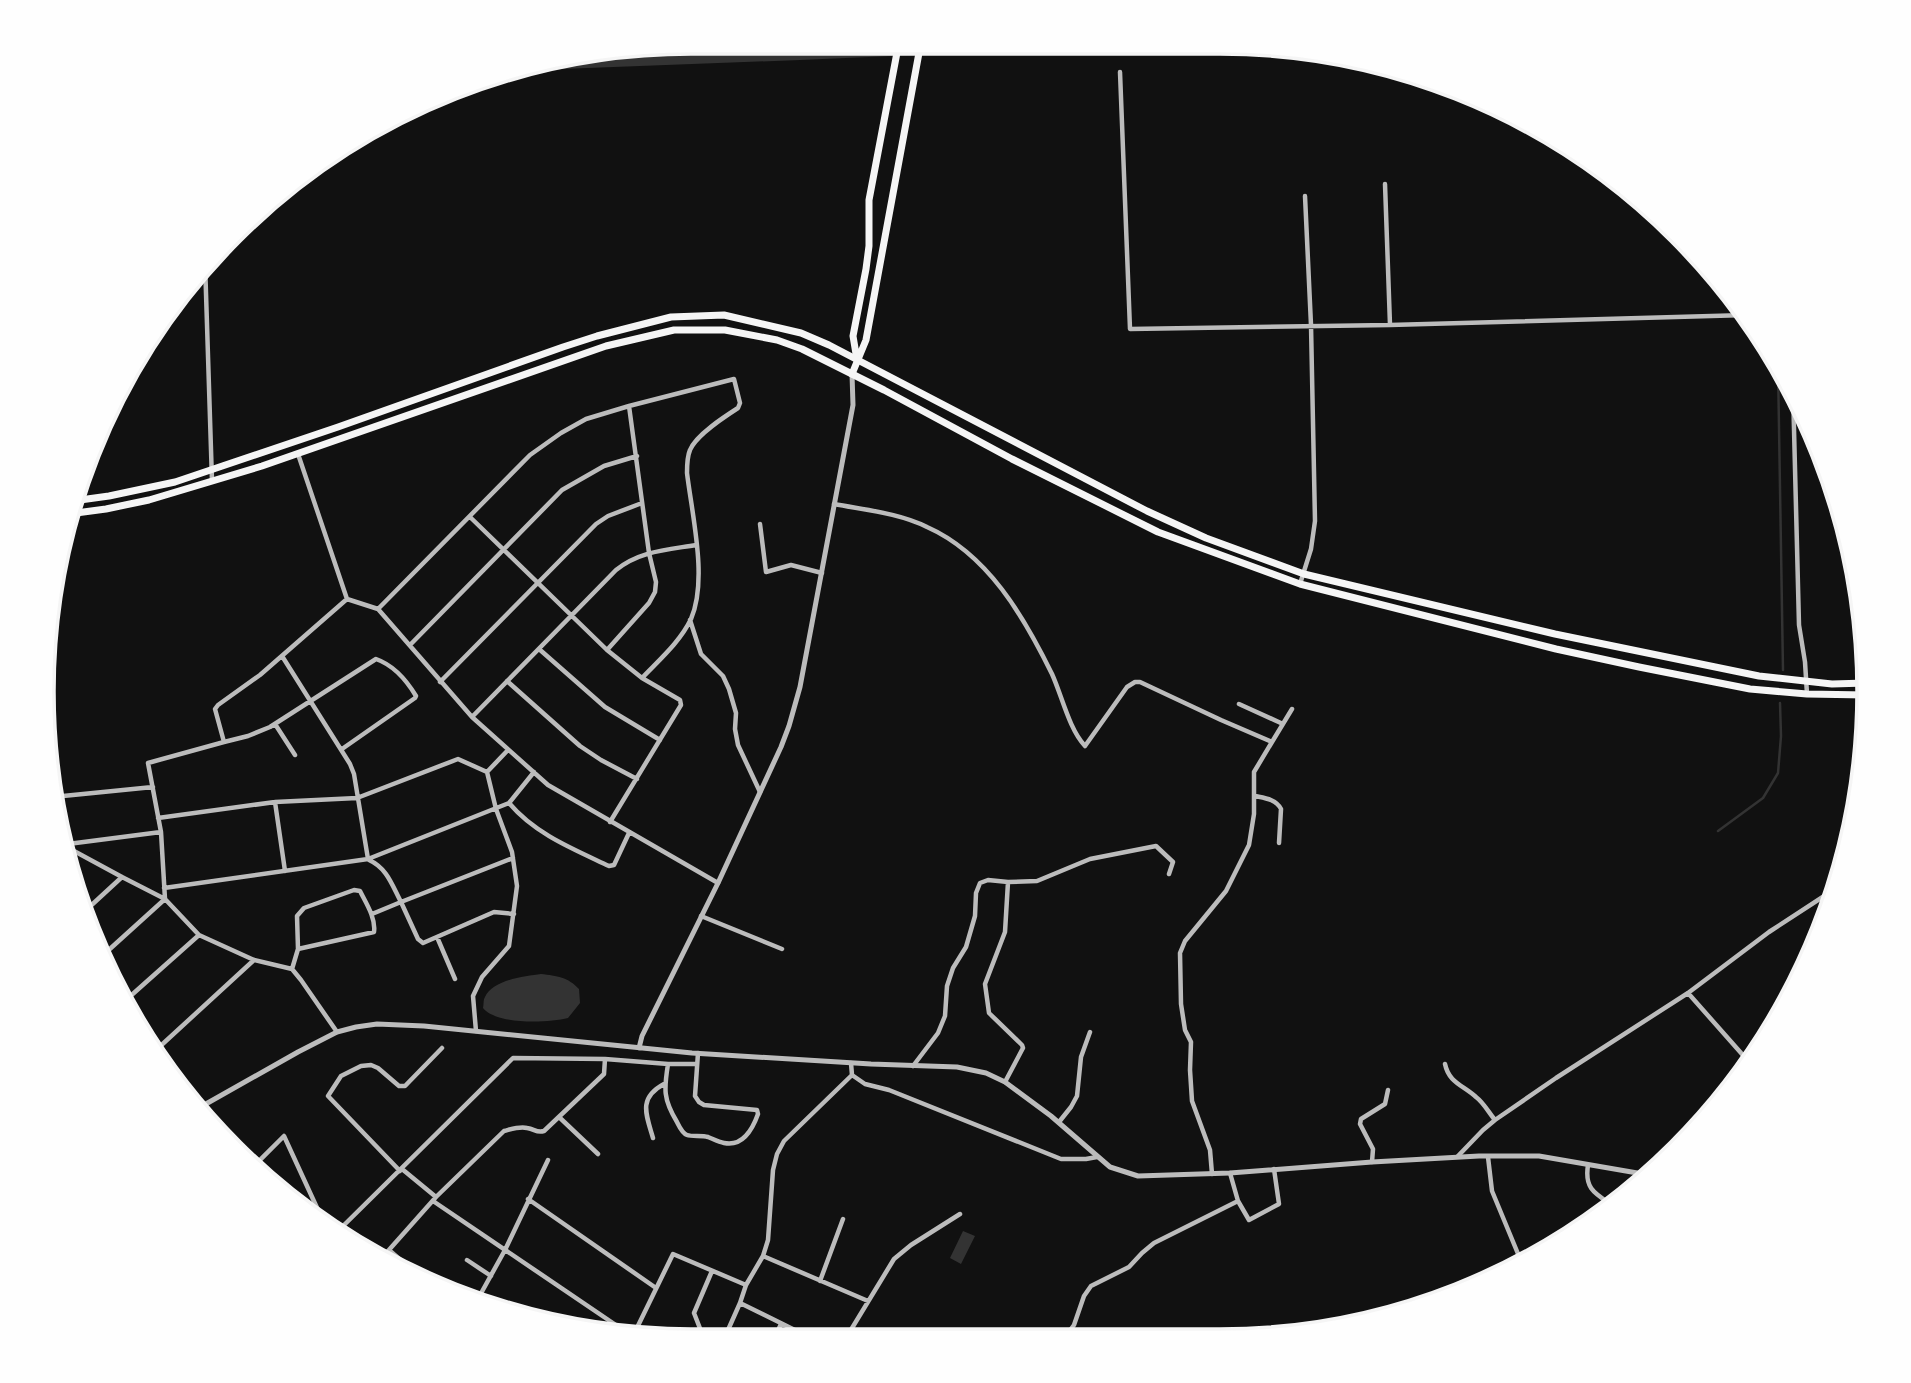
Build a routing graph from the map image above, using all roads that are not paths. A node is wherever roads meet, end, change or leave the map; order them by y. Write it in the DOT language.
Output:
graph roads {
  1 [pos="897,54"];
  2 [pos="919,54"];
  3 [pos="1120,72"];
  4 [pos="1385,184"];
  5 [pos="1305,195"];
  6 [pos="206,279"];
  7 [pos="1733,315"];
  8 [pos="1311,325"];
  9 [pos="1390,325"];
  10 [pos="857,360"];
  11 [pos="852,374"];
  12 [pos="629,406"];
  13 [pos="1794,416"];
  14 [pos="298,454"];
  15 [pos="637,456"];
  16 [pos="212,470"];
  17 [pos="212,481"];
  18 [pos="84,499"];
  19 [pos="642,503"];
  20 [pos="834,504"];
  21 [pos="80,512"];
  22 [pos="470,517"];
  23 [pos="760,524"];
  24 [pos="696,545"];
  25 [pos="503,549"];
  26 [pos="649,553"];
  27 [pos="822,572"];
  28 [pos="1304,574"];
  29 [pos="537,582"];
  30 [pos="1300,584"];
  31 [pos="347,599"];
  32 [pos="378,609"];
  33 [pos="572,617"];
  34 [pos="690,620"];
  35 [pos="410,645"];
  36 [pos="538,649"];
  37 [pos="607,650"];
  38 [pos="282,656"];
  39 [pos="642,678"];
  40 [pos="507,681"];
  41 [pos="1806,681"];
  42 [pos="440,682"];
  43 [pos="1857,683"];
  44 [pos="1807,694"];
  45 [pos="1857,695"];
  46 [pos="310,700"];
  47 [pos="1239,704"];
  48 [pos="1292,709"];
  49 [pos="472,717"];
  50 [pos="275,724"];
  51 [pos="1283,724"];
  52 [pos="660,740"];
  53 [pos="1272,741"];
  54 [pos="224,742"];
  55 [pos="342,749"];
  56 [pos="508,750"];
  57 [pos="295,755"];
  58 [pos="487,772"];
  59 [pos="534,772"];
  60 [pos="637,779"];
  61 [pos="153,787"];
  62 [pos="760,792"];
  63 [pos="63,796"];
  64 [pos="1255,796"];
  65 [pos="357,798"];
  66 [pos="275,802"];
  67 [pos="509,803"];
  68 [pos="496,809"];
  69 [pos="158,818"];
  70 [pos="610,822"];
  71 [pos="161,832"];
  72 [pos="629,833"];
  73 [pos="73,843"];
  74 [pos="1279,843"];
  75 [pos="74,850"];
  76 [pos="513,858"];
  77 [pos="368,859"];
  78 [pos="285,871"];
  79 [pos="1168,874"];
  80 [pos="122,877"];
  81 [pos="1008,882"];
  82 [pos="718,883"];
  83 [pos="164,888"];
  84 [pos="1823,897"];
  85 [pos="165,899"];
  86 [pos="401,902"];
  87 [pos="91,905"];
  88 [pos="372,914"];
  89 [pos="514,914"];
  90 [pos="701,916"];
  91 [pos="199,934"];
  92 [pos="437,937"];
  93 [pos="109,949"];
  94 [pos="298,949"];
  95 [pos="782,949"];
  96 [pos="254,960"];
  97 [pos="292,969"];
  98 [pos="455,979"];
  99 [pos="1688,993"];
  100 [pos="132,995"];
  101 [pos="476,1031"];
  102 [pos="337,1032"];
  103 [pos="1090,1032"];
  104 [pos="161,1045"];
  105 [pos="442,1048"];
  106 [pos="639,1048"];
  107 [pos="698,1054"];
  108 [pos="1743,1055"];
  109 [pos="605,1059"];
  110 [pos="851,1063"];
  111 [pos="668,1064"];
  112 [pos="697,1064"];
  113 [pos="1445,1064"];
  114 [pos="913,1066"];
  115 [pos="852,1075"];
  116 [pos="1005,1082"];
  117 [pos="665,1084"];
  118 [pos="1388,1090"];
  119 [pos="206,1104"];
  120 [pos="559,1117"];
  121 [pos="1495,1120"];
  122 [pos="1059,1122"];
  123 [pos="653,1138"];
  124 [pos="598,1154"];
  125 [pos="1458,1156"];
  126 [pos="1097,1157"];
  127 [pos="1488,1157"];
  128 [pos="260,1160"];
  129 [pos="548,1160"];
  130 [pos="1372,1162"];
  131 [pos="1588,1165"];
  132 [pos="1274,1169"];
  133 [pos="401,1170"];
  134 [pos="1230,1173"];
  135 [pos="1637,1173"];
  136 [pos="1212,1174"];
  137 [pos="435,1199"];
  138 [pos="528,1199"];
  139 [pos="1603,1200"];
  140 [pos="1238,1201"];
  141 [pos="316,1206"];
  142 [pos="960,1214"];
  143 [pos="843,1219"];
  144 [pos="345,1226"];
  145 [pos="389,1250"];
  146 [pos="505,1250"];
  147 [pos="394,1254"];
  148 [pos="1518,1254"];
  149 [pos="762,1256"];
  150 [pos="467,1260"];
  151 [pos="712,1271"];
  152 [pos="491,1276"];
  153 [pos="820,1281"];
  154 [pos="746,1286"];
  155 [pos="656,1288"];
  156 [pos="481,1293"];
  157 [pos="868,1301"];
  158 [pos="740,1303"];
  159 [pos="615,1324"];
  160 [pos="782,1324"];
  161 [pos="638,1326"];
  162 [pos="700,1329"];
  163 [pos="728,1329"];
  164 [pos="779,1329"];
  165 [pos="792,1329"];
  166 [pos="851,1329"];
  167 [pos="1071,1329"];
  1 -- 10 [label="main road"];
  2 -- 10 [label="main road"];
  3 -- 8 [label="street"];
  4 -- 9 [label="street"];
  5 -- 8 [label="street"];
  6 -- 16 [label="street"];
  7 -- 9 [label="street"];
  8 -- 9 [label="street"];
  8 -- 28 [label="street"];
  10 -- 11 [label="main road"];
  10 -- 16 [label="main road"];
  10 -- 28 [label="main road"];
  11 -- 14 [label="main road"];
  11 -- 20 [label="street"];
  11 -- 30 [label="main road"];
  12 -- 15 [label="street"];
  12 -- 22 [label="street"];
  12 -- 24 [label="street"];
  13 -- 41 [label="street"];
  14 -- 17 [label="main road"];
  14 -- 31 [label="street"];
  15 -- 19 [label="street"];
  15 -- 25 [label="street"];
  16 -- 17 [label="street"];
  16 -- 18 [label="main road"];
  17 -- 21 [label="main road"];
  19 -- 26 [label="street"];
  19 -- 29 [label="street"];
  20 -- 27 [label="street"];
  20 -- 53 [label="street"];
  22 -- 25 [label="street"];
  22 -- 32 [label="street"];
  23 -- 27 [label="street"];
  24 -- 26 [label="street"];
  24 -- 34 [label="street"];
  25 -- 29 [label="street"];
  25 -- 35 [label="street"];
  26 -- 33 [label="street"];
  26 -- 37 [label="street"];
  27 -- 62 [label="street"];
  28 -- 30 [label="street"];
  28 -- 41 [label="main road"];
  29 -- 33 [label="street"];
  29 -- 42 [label="street"];
  30 -- 44 [label="main road"];
  31 -- 32 [label="street"];
  31 -- 38 [label="street"];
  32 -- 35 [label="street"];
  33 -- 36 [label="street"];
  33 -- 37 [label="street"];
  34 -- 39 [label="street"];
  34 -- 62 [label="street"];
  35 -- 42 [label="street"];
  36 -- 40 [label="street"];
  36 -- 52 [label="street"];
  37 -- 39 [label="street"];
  38 -- 46 [label="street"];
  38 -- 54 [label="street"];
  39 -- 52 [label="street"];
  40 -- 49 [label="street"];
  40 -- 60 [label="street"];
  41 -- 43 [label="main road"];
  41 -- 44 [label="street"];
  42 -- 49 [label="street"];
  44 -- 45 [label="main road"];
  46 -- 50 [label="street"];
  46 -- 55 [label="street"];
  46 -- 55 [label="street"];
  47 -- 51 [label="street"];
  48 -- 51 [label="street"];
  49 -- 56 [label="street"];
  50 -- 54 [label="street"];
  50 -- 57 [label="street"];
  51 -- 53 [label="street"];
  52 -- 60 [label="street"];
  53 -- 64 [label="street"];
  54 -- 61 [label="street"];
  55 -- 65 [label="street"];
  56 -- 58 [label="street"];
  56 -- 59 [label="street"];
  58 -- 65 [label="street"];
  58 -- 68 [label="street"];
  59 -- 67 [label="street"];
  59 -- 70 [label="street"];
  60 -- 70 [label="street"];
  61 -- 63 [label="street"];
  61 -- 69 [label="street"];
  62 -- 82 [label="street"];
  64 -- 74 [label="street"];
  64 -- 136 [label="street"];
  65 -- 66 [label="street"];
  65 -- 77 [label="street"];
  66 -- 69 [label="street"];
  66 -- 78 [label="street"];
  67 -- 68 [label="street"];
  67 -- 72 [label="street"];
  68 -- 76 [label="street"];
  68 -- 77 [label="street"];
  69 -- 71 [label="street"];
  70 -- 72 [label="street"];
  71 -- 73 [label="street"];
  71 -- 83 [label="street"];
  72 -- 82 [label="street"];
  75 -- 80 [label="street"];
  76 -- 86 [label="street"];
  76 -- 89 [label="street"];
  77 -- 78 [label="street"];
  77 -- 86 [label="street"];
  78 -- 83 [label="street"];
  79 -- 81 [label="street"];
  80 -- 85 [label="street"];
  80 -- 87 [label="street"];
  81 -- 114 [label="street"];
  81 -- 116 [label="street"];
  82 -- 90 [label="street"];
  83 -- 85 [label="street"];
  84 -- 99 [label="street"];
  85 -- 91 [label="street"];
  85 -- 93 [label="street"];
  86 -- 88 [label="street"];
  86 -- 92 [label="street"];
  88 -- 94 [label="street"];
  88 -- 94 [label="street"];
  89 -- 92 [label="street"];
  89 -- 101 [label="street"];
  90 -- 95 [label="street"];
  90 -- 106 [label="street"];
  91 -- 96 [label="street"];
  91 -- 100 [label="street"];
  92 -- 98 [label="street"];
  94 -- 97 [label="street"];
  96 -- 97 [label="street"];
  96 -- 104 [label="street"];
  97 -- 102 [label="street"];
  99 -- 108 [label="street"];
  99 -- 121 [label="street"];
  101 -- 102 [label="street"];
  101 -- 106 [label="street"];
  102 -- 119 [label="street"];
  103 -- 122 [label="street"];
  105 -- 133 [label="street"];
  106 -- 107 [label="street"];
  107 -- 110 [label="street"];
  107 -- 112 [label="street"];
  109 -- 111 [label="street"];
  109 -- 120 [label="street"];
  109 -- 133 [label="street"];
  110 -- 114 [label="street"];
  110 -- 115 [label="street"];
  111 -- 112 [label="street"];
  111 -- 117 [label="street"];
  112 -- 117 [label="street"];
  113 -- 121 [label="street"];
  114 -- 116 [label="street"];
  115 -- 126 [label="street"];
  115 -- 149 [label="street"];
  116 -- 122 [label="street"];
  117 -- 123 [label="street"];
  118 -- 130 [label="street"];
  120 -- 124 [label="street"];
  120 -- 137 [label="street"];
  121 -- 125 [label="street"];
  122 -- 126 [label="street"];
  125 -- 127 [label="street"];
  125 -- 130 [label="street"];
  126 -- 136 [label="street"];
  127 -- 131 [label="street"];
  127 -- 148 [label="street"];
  128 -- 141 [label="street"];
  129 -- 138 [label="street"];
  130 -- 132 [label="street"];
  131 -- 135 [label="street"];
  131 -- 139 [label="street"];
  132 -- 134 [label="street"];
  132 -- 140 [label="street"];
  133 -- 137 [label="street"];
  133 -- 144 [label="street"];
  134 -- 136 [label="street"];
  134 -- 140 [label="street"];
  137 -- 145 [label="street"];
  137 -- 146 [label="street"];
  138 -- 146 [label="street"];
  138 -- 155 [label="street"];
  140 -- 167 [label="street"];
  142 -- 157 [label="street"];
  143 -- 153 [label="street"];
  145 -- 147 [label="street"];
  146 -- 152 [label="street"];
  146 -- 159 [label="street"];
  149 -- 153 [label="street"];
  149 -- 154 [label="street"];
  150 -- 152 [label="street"];
  151 -- 154 [label="street"];
  151 -- 155 [label="street"];
  151 -- 162 [label="street"];
  152 -- 156 [label="street"];
  153 -- 157 [label="street"];
  154 -- 158 [label="street"];
  155 -- 161 [label="street"];
  157 -- 166 [label="street"];
  158 -- 160 [label="street"];
  158 -- 163 [label="street"];
  160 -- 164 [label="street"];
  160 -- 165 [label="street"];
}
